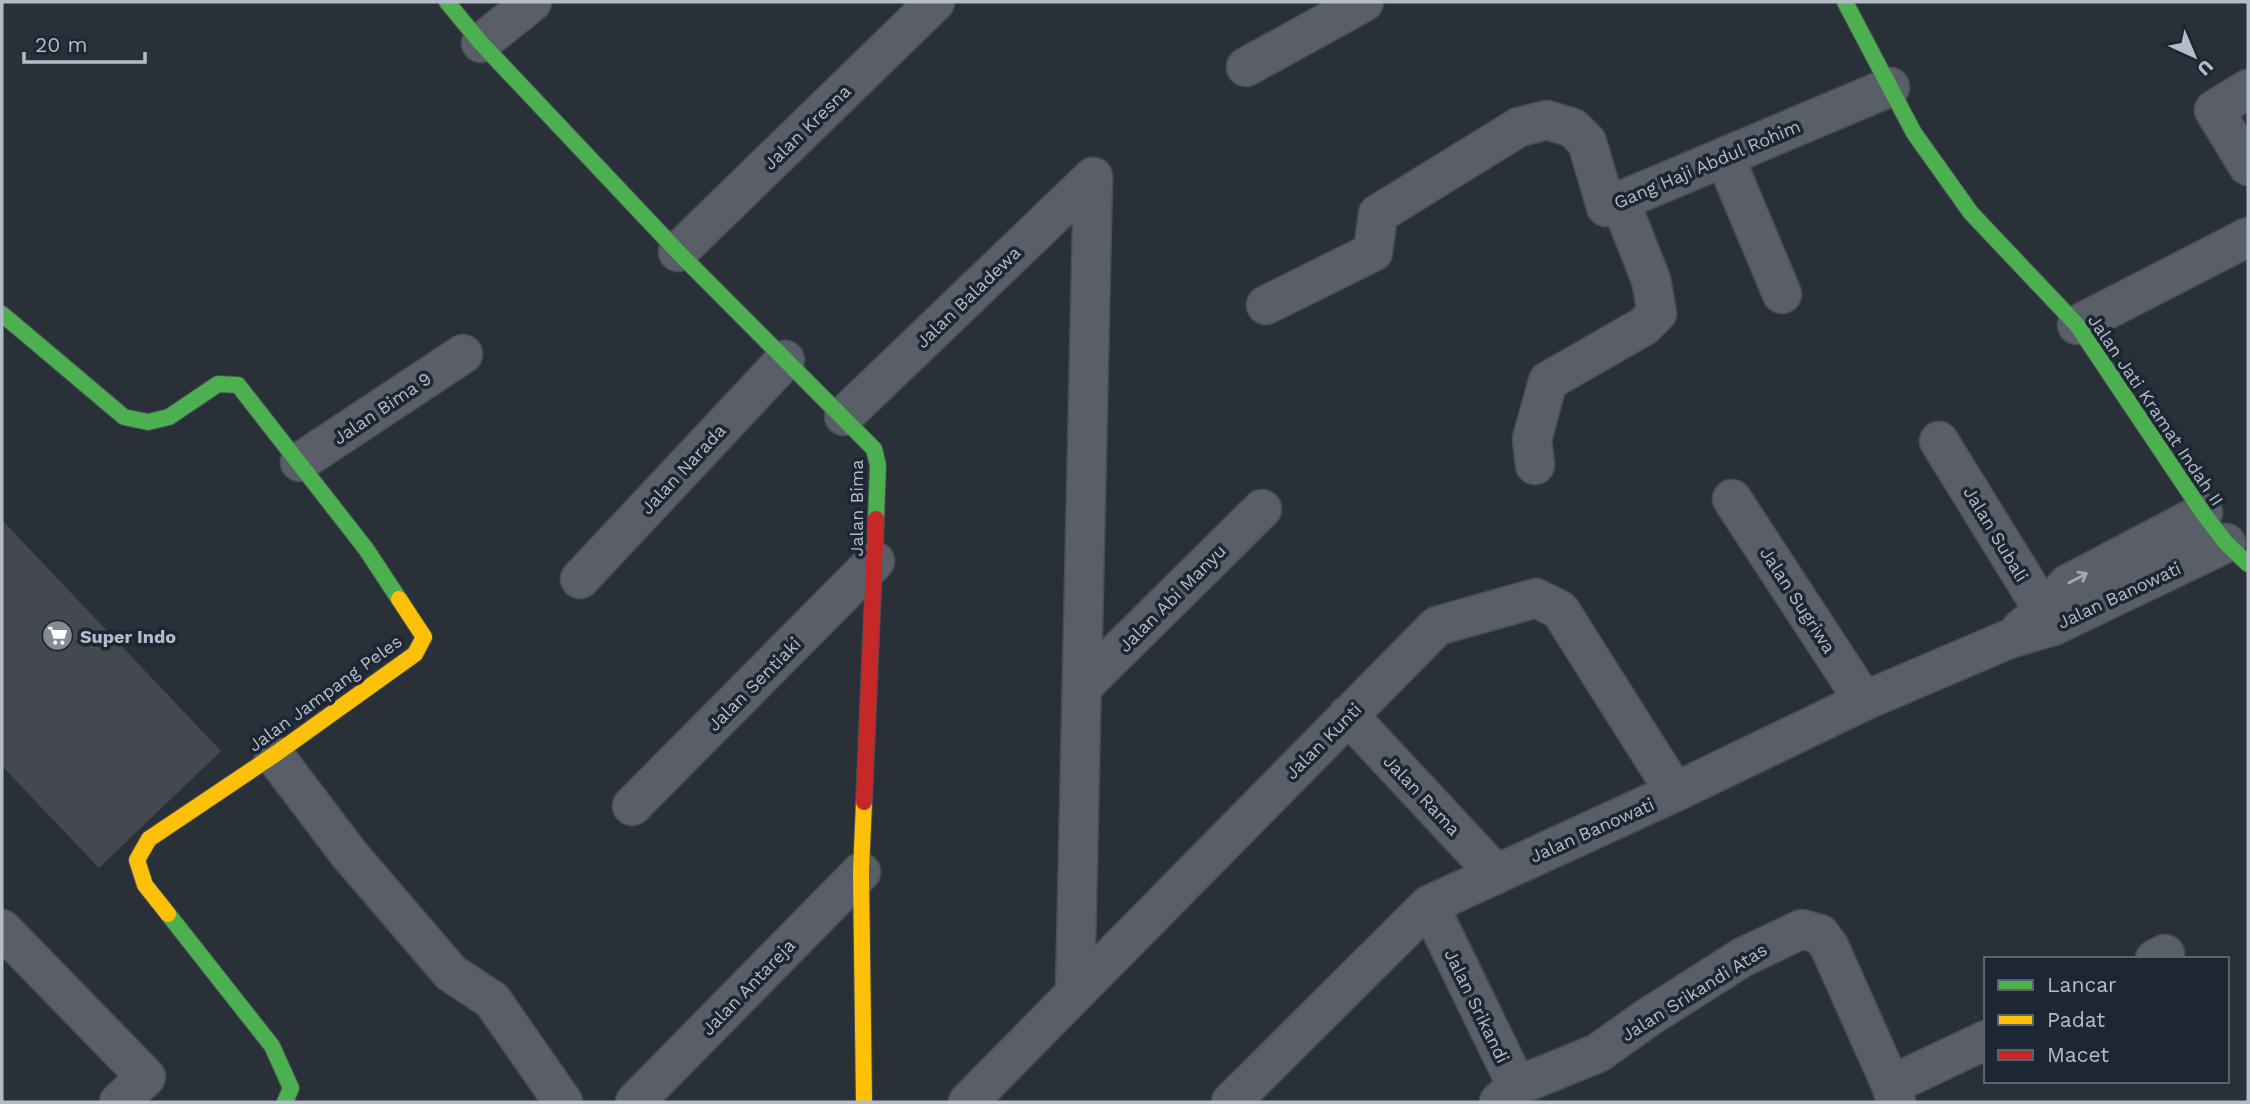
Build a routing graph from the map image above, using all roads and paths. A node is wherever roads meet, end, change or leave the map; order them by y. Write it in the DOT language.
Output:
graph roads {
  1 [pos="447,2"];
  2 [pos="532,2"];
  3 [pos="935,2"];
  4 [pos="1364,2"];
  5 [pos="1845,2"];
  6 [pos="481,43"];
  7 [pos="1246,67"];
  8 [pos="1890,87"];
  9 [pos="2248,89"];
  10 [pos="1725,158"];
  11 [pos="2248,166"];
  12 [pos="1620,201"];
  13 [pos="2248,237"];
  14 [pos="678,252"];
  15 [pos="1782,294"];
  16 [pos="1266,305"];
  17 [pos="2,314"];
  18 [pos="2077,325"];
  19 [pos="463,354"];
  20 [pos="785,360"];
  21 [pos="844,416"];
  22 [pos="1939,441"];
  23 [pos="300,462"];
  24 [pos="1535,465"];
  25 [pos="1732,499"];
  26 [pos="1262,509"];
  27 [pos="2203,513"];
  28 [pos="2237,553"];
  29 [pos="875,561"];
  30 [pos="580,579"];
  31 [pos="2048,619"];
  32 [pos="1082,687"];
  33 [pos="1864,701"];
  34 [pos="1348,715"];
  35 [pos="274,755"];
  36 [pos="1675,792"];
  37 [pos="632,806"];
  38 [pos="861,873"];
  39 [pos="1496,874"];
  40 [pos="1429,905"];
  41 [pos="2,929"];
  42 [pos="1075,992"];
  43 [pos="1984,1041"];
  44 [pos="133,1090"];
  45 [pos="1508,1094"];
  46 [pos="1893,1094"];
  47 [pos="285,1102"];
  48 [pos="563,1102"];
  49 [pos="635,1102"];
  50 [pos="864,1102"];
  51 [pos="968,1102"];
  52 [pos="1231,1102"];
  1 -- 6 [label="street, Jalan Bima"];
  2 -- 6 [label="street"];
  3 -- 14 [label="street, Jalan Kresna"];
  4 -- 7 [label="street"];
  5 -- 8 [label="street, Jalan Jati Kramat Indah II"];
  6 -- 14 [label="street, Jalan Bima"];
  8 -- 10 [label="street, Gang Haji Abdul Rohim"];
  8 -- 18 [label="street, Jalan Jati Kramat Indah II"];
  9 -- 11 [label="street"];
  10 -- 12 [label="street, Gang Haji Abdul Rohim"];
  10 -- 15 [label="street"];
  12 -- 16 [label="street, Gang Haji Abdul Rohim"];
  12 -- 24 [label="street"];
  13 -- 18 [label="street"];
  14 -- 20 [label="street, Jalan Bima"];
  17 -- 23 [label="street, Jalan Jampang Peles"];
  18 -- 27 [label="street, Jalan Jati Kramat Indah II"];
  19 -- 23 [label="street, Jalan Bima 9"];
  20 -- 21 [label="street, Jalan Bima"];
  20 -- 30 [label="street, Jalan Narada"];
  21 -- 29 [label="street, Jalan Bima"];
  21 -- 32 [label="street, Jalan Baladewa"];
  22 -- 31 [label="street, Jalan Subali"];
  23 -- 35 [label="street, Jalan Jampang Peles"];
  25 -- 33 [label="street, Jalan Sugriwa"];
  26 -- 32 [label="street, Jalan Abi Manyu"];
  27 -- 28 [label="street, Jalan Jati Kramat Indah II"];
  31 -- 27 [label="street, Jalan Banowati, one-way"];
  28 -- 31 [label="street, Jalan Banowati"];
  29 -- 37 [label="street, Jalan Sentiaki"];
  29 -- 38 [label="street, Jalan Bima"];
  31 -- 33 [label="street, Jalan Banowati"];
  32 -- 42 [label="street"];
  33 -- 36 [label="street, Jalan Banowati"];
  34 -- 36 [label="street, Jalan Kunti"];
  34 -- 39 [label="street, Jalan Rama"];
  34 -- 42 [label="street, Jalan Kunti"];
  35 -- 47 [label="street, Jalan Jampang Peles"];
  35 -- 48 [label="street"];
  36 -- 39 [label="street, Jalan Banowati"];
  38 -- 49 [label="street, Jalan Antareja"];
  38 -- 50 [label="street, Jalan Bima"];
  39 -- 40 [label="street, Jalan Banowati"];
  40 -- 45 [label="street, Jalan Srikandi"];
  40 -- 52 [label="street, Jalan Banowati"];
  41 -- 44 [label="street"];
  42 -- 51 [label="street, Jalan Kunti"];
  43 -- 46 [label="street"];
  45 -- 46 [label="street, Jalan Srikandi Atas"];
}
